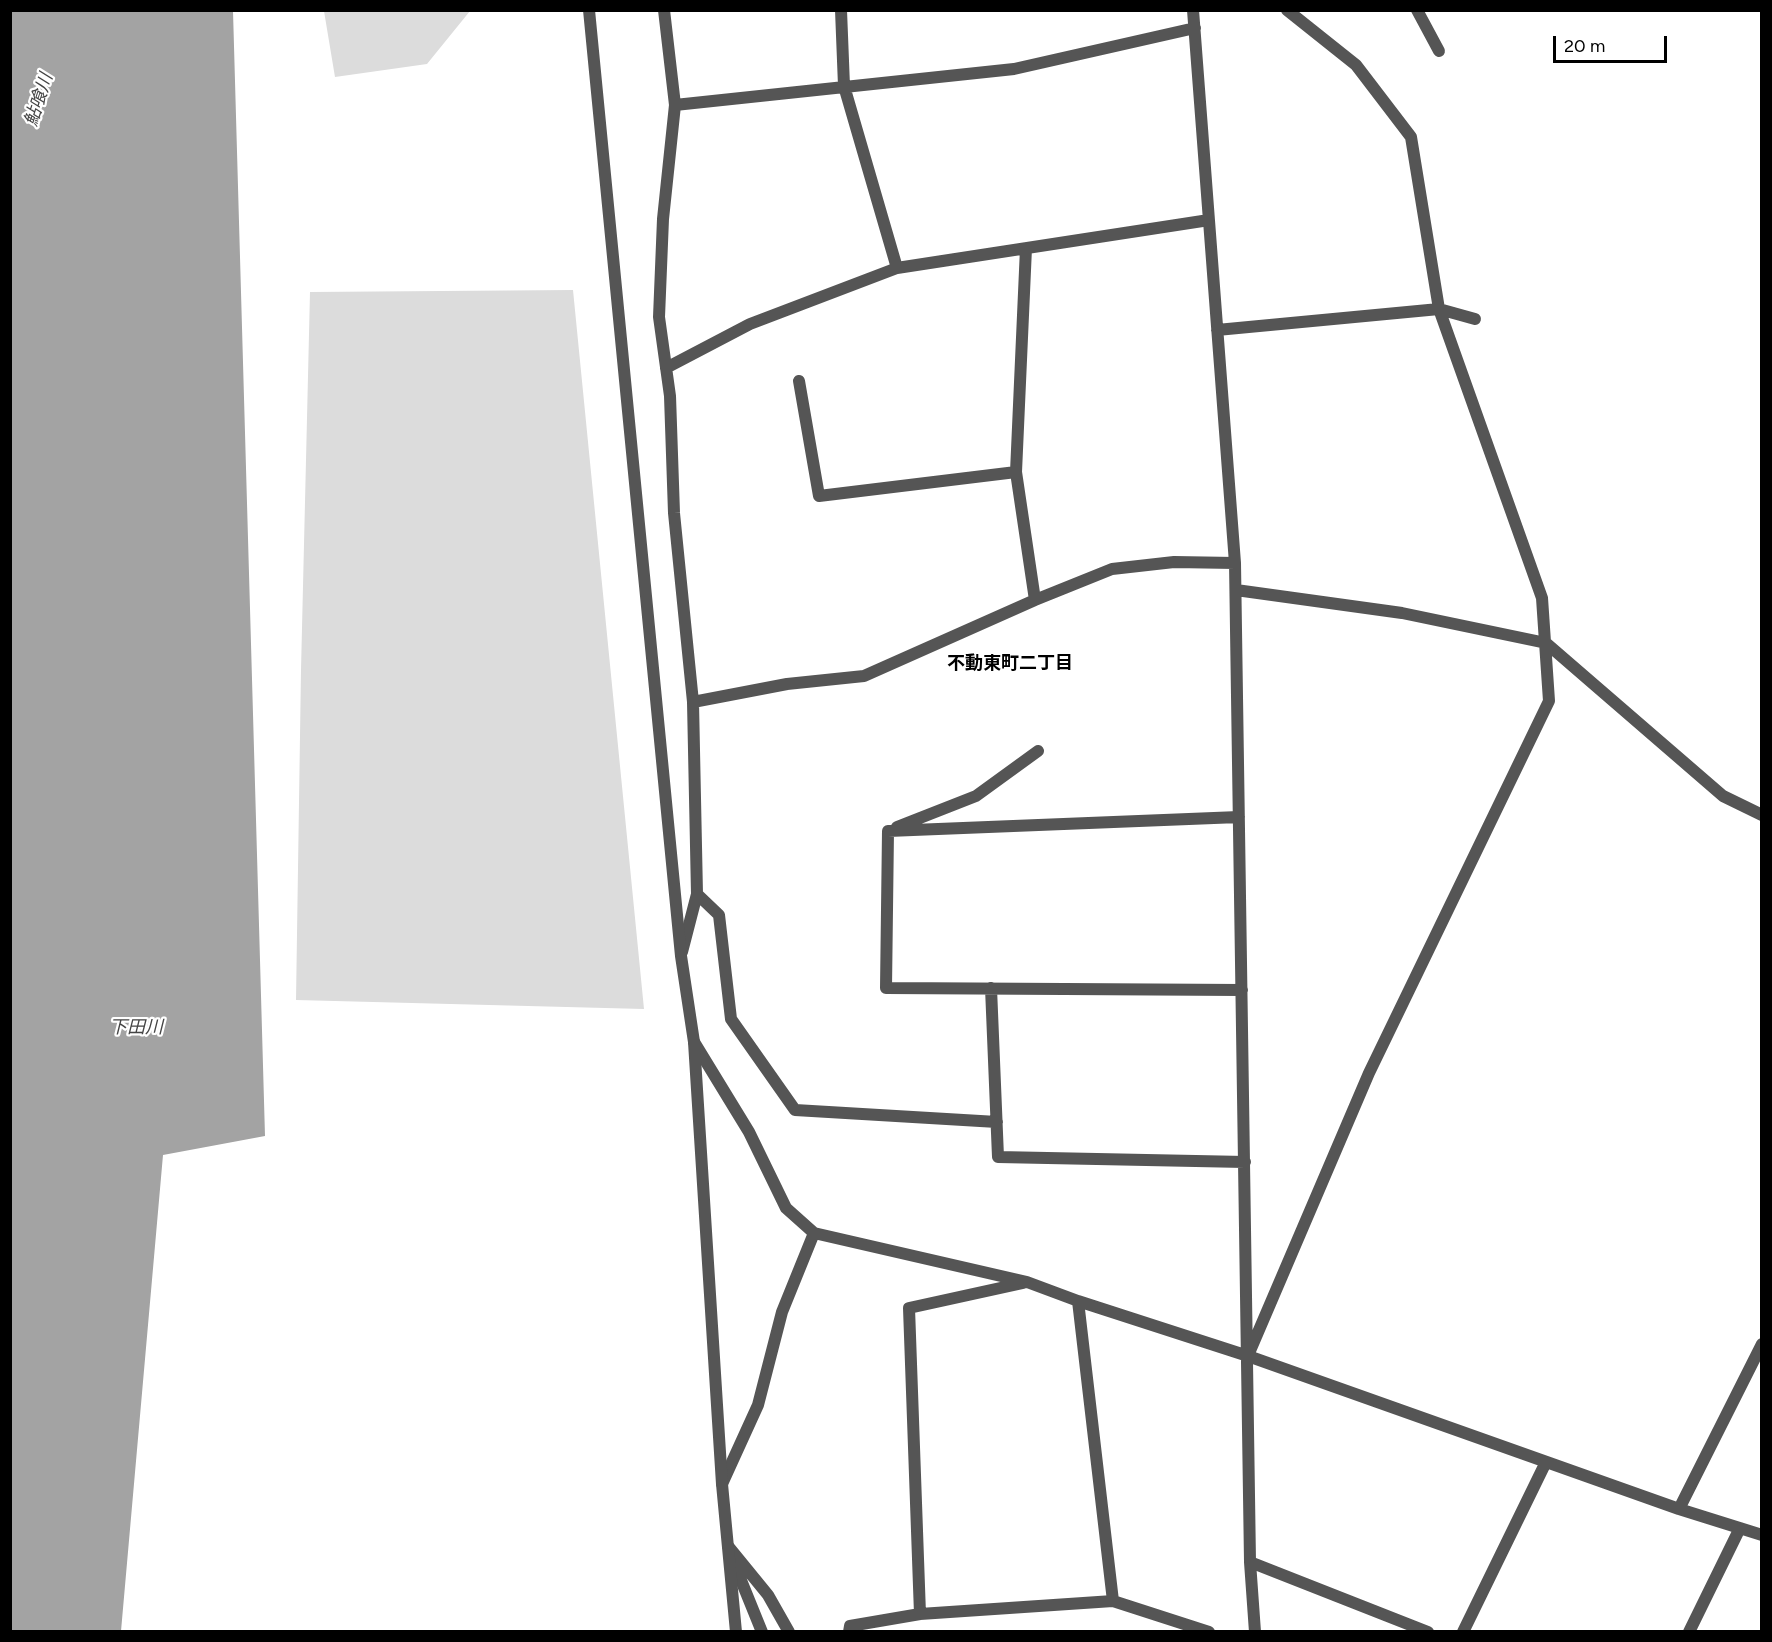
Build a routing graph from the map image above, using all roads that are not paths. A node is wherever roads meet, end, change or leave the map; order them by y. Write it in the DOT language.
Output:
graph roads {
  1 [pos="589,10"];
  2 [pos="664,10"];
  3 [pos="841,10"];
  4 [pos="1193,10"];
  5 [pos="1287,10"];
  6 [pos="1417,10"];
  7 [pos="1194,28"];
  8 [pos="1439,51"];
  9 [pos="844,86"];
  10 [pos="675,105"];
  11 [pos="1209,220"];
  12 [pos="1026,248"];
  13 [pos="897,268"];
  14 [pos="1439,309"];
  15 [pos="1475,319"];
  16 [pos="1217,330"];
  17 [pos="666,368"];
  18 [pos="799,381"];
  19 [pos="1016,472"];
  20 [pos="1235,563"];
  21 [pos="1236,590"];
  22 [pos="1035,600"];
  23 [pos="1546,643"];
  24 [pos="693,702"];
  25 [pos="1038,751"];
  26 [pos="1761,815"];
  27 [pos="1239,817"];
  28 [pos="888,831"];
  29 [pos="697,894"];
  30 [pos="681,956"];
  31 [pos="991,988"];
  32 [pos="1242,990"];
  33 [pos="694,1042"];
  34 [pos="997,1122"];
  35 [pos="1245,1162"];
  36 [pos="814,1233"];
  37 [pos="1027,1282"];
  38 [pos="1078,1301"];
  39 [pos="1761,1344"];
  40 [pos="1248,1356"];
  41 [pos="1546,1462"];
  42 [pos="722,1484"];
  43 [pos="1679,1509"];
  44 [pos="1740,1528"];
  45 [pos="1761,1535"];
  46 [pos="728,1546"];
  47 [pos="1250,1562"];
  48 [pos="1113,1601"];
  49 [pos="920,1614"];
  50 [pos="736,1632"];
  51 [pos="762,1632"];
  52 [pos="789,1632"];
  53 [pos="849,1632"];
  54 [pos="1209,1632"];
  55 [pos="1255,1632"];
  56 [pos="1428,1632"];
  57 [pos="1463,1632"];
  58 [pos="1689,1632"];
  1 -- 30 [label="street"];
  2 -- 10 [label="street"];
  3 -- 9 [label="street"];
  4 -- 7 [label="street"];
  5 -- 14 [label="street"];
  6 -- 8 [label="street"];
  7 -- 9 [label="street"];
  7 -- 11 [label="street"];
  9 -- 10 [label="street"];
  9 -- 13 [label="street"];
  10 -- 17 [label="street"];
  11 -- 12 [label="street"];
  11 -- 16 [label="street"];
  12 -- 13 [label="street"];
  12 -- 19 [label="street"];
  13 -- 17 [label="street"];
  14 -- 15 [label="street"];
  14 -- 16 [label="street"];
  14 -- 23 [label="street"];
  16 -- 20 [label="street"];
  17 -- 24 [label="street"];
  18 -- 19 [label="street"];
  19 -- 22 [label="street"];
  20 -- 21 [label="street"];
  20 -- 22 [label="street"];
  21 -- 23 [label="street"];
  21 -- 27 [label="street"];
  22 -- 24 [label="street"];
  23 -- 26 [label="street"];
  23 -- 40 [label="street"];
  24 -- 29 [label="street"];
  25 -- 28 [label="street"];
  27 -- 28 [label="street"];
  27 -- 32 [label="street"];
  28 -- 31 [label="street"];
  29 -- 30 [label="street"];
  29 -- 34 [label="street"];
  30 -- 33 [label="street"];
  31 -- 32 [label="street"];
  31 -- 34 [label="street"];
  32 -- 35 [label="street"];
  33 -- 36 [label="street"];
  33 -- 42 [label="street"];
  34 -- 35 [label="street"];
  35 -- 40 [label="street"];
  36 -- 37 [label="street"];
  36 -- 42 [label="street"];
  37 -- 38 [label="street"];
  37 -- 49 [label="street"];
  38 -- 40 [label="street"];
  38 -- 48 [label="street"];
  39 -- 43 [label="street"];
  40 -- 41 [label="street"];
  40 -- 47 [label="street"];
  41 -- 43 [label="street"];
  41 -- 57 [label="street"];
  42 -- 46 [label="street"];
  43 -- 44 [label="street"];
  44 -- 45 [label="street"];
  44 -- 58 [label="street"];
  46 -- 50 [label="street"];
  46 -- 51 [label="street"];
  46 -- 52 [label="street"];
  47 -- 55 [label="street"];
  47 -- 56 [label="street"];
  48 -- 49 [label="street"];
  48 -- 54 [label="street"];
  49 -- 53 [label="street"];
}
